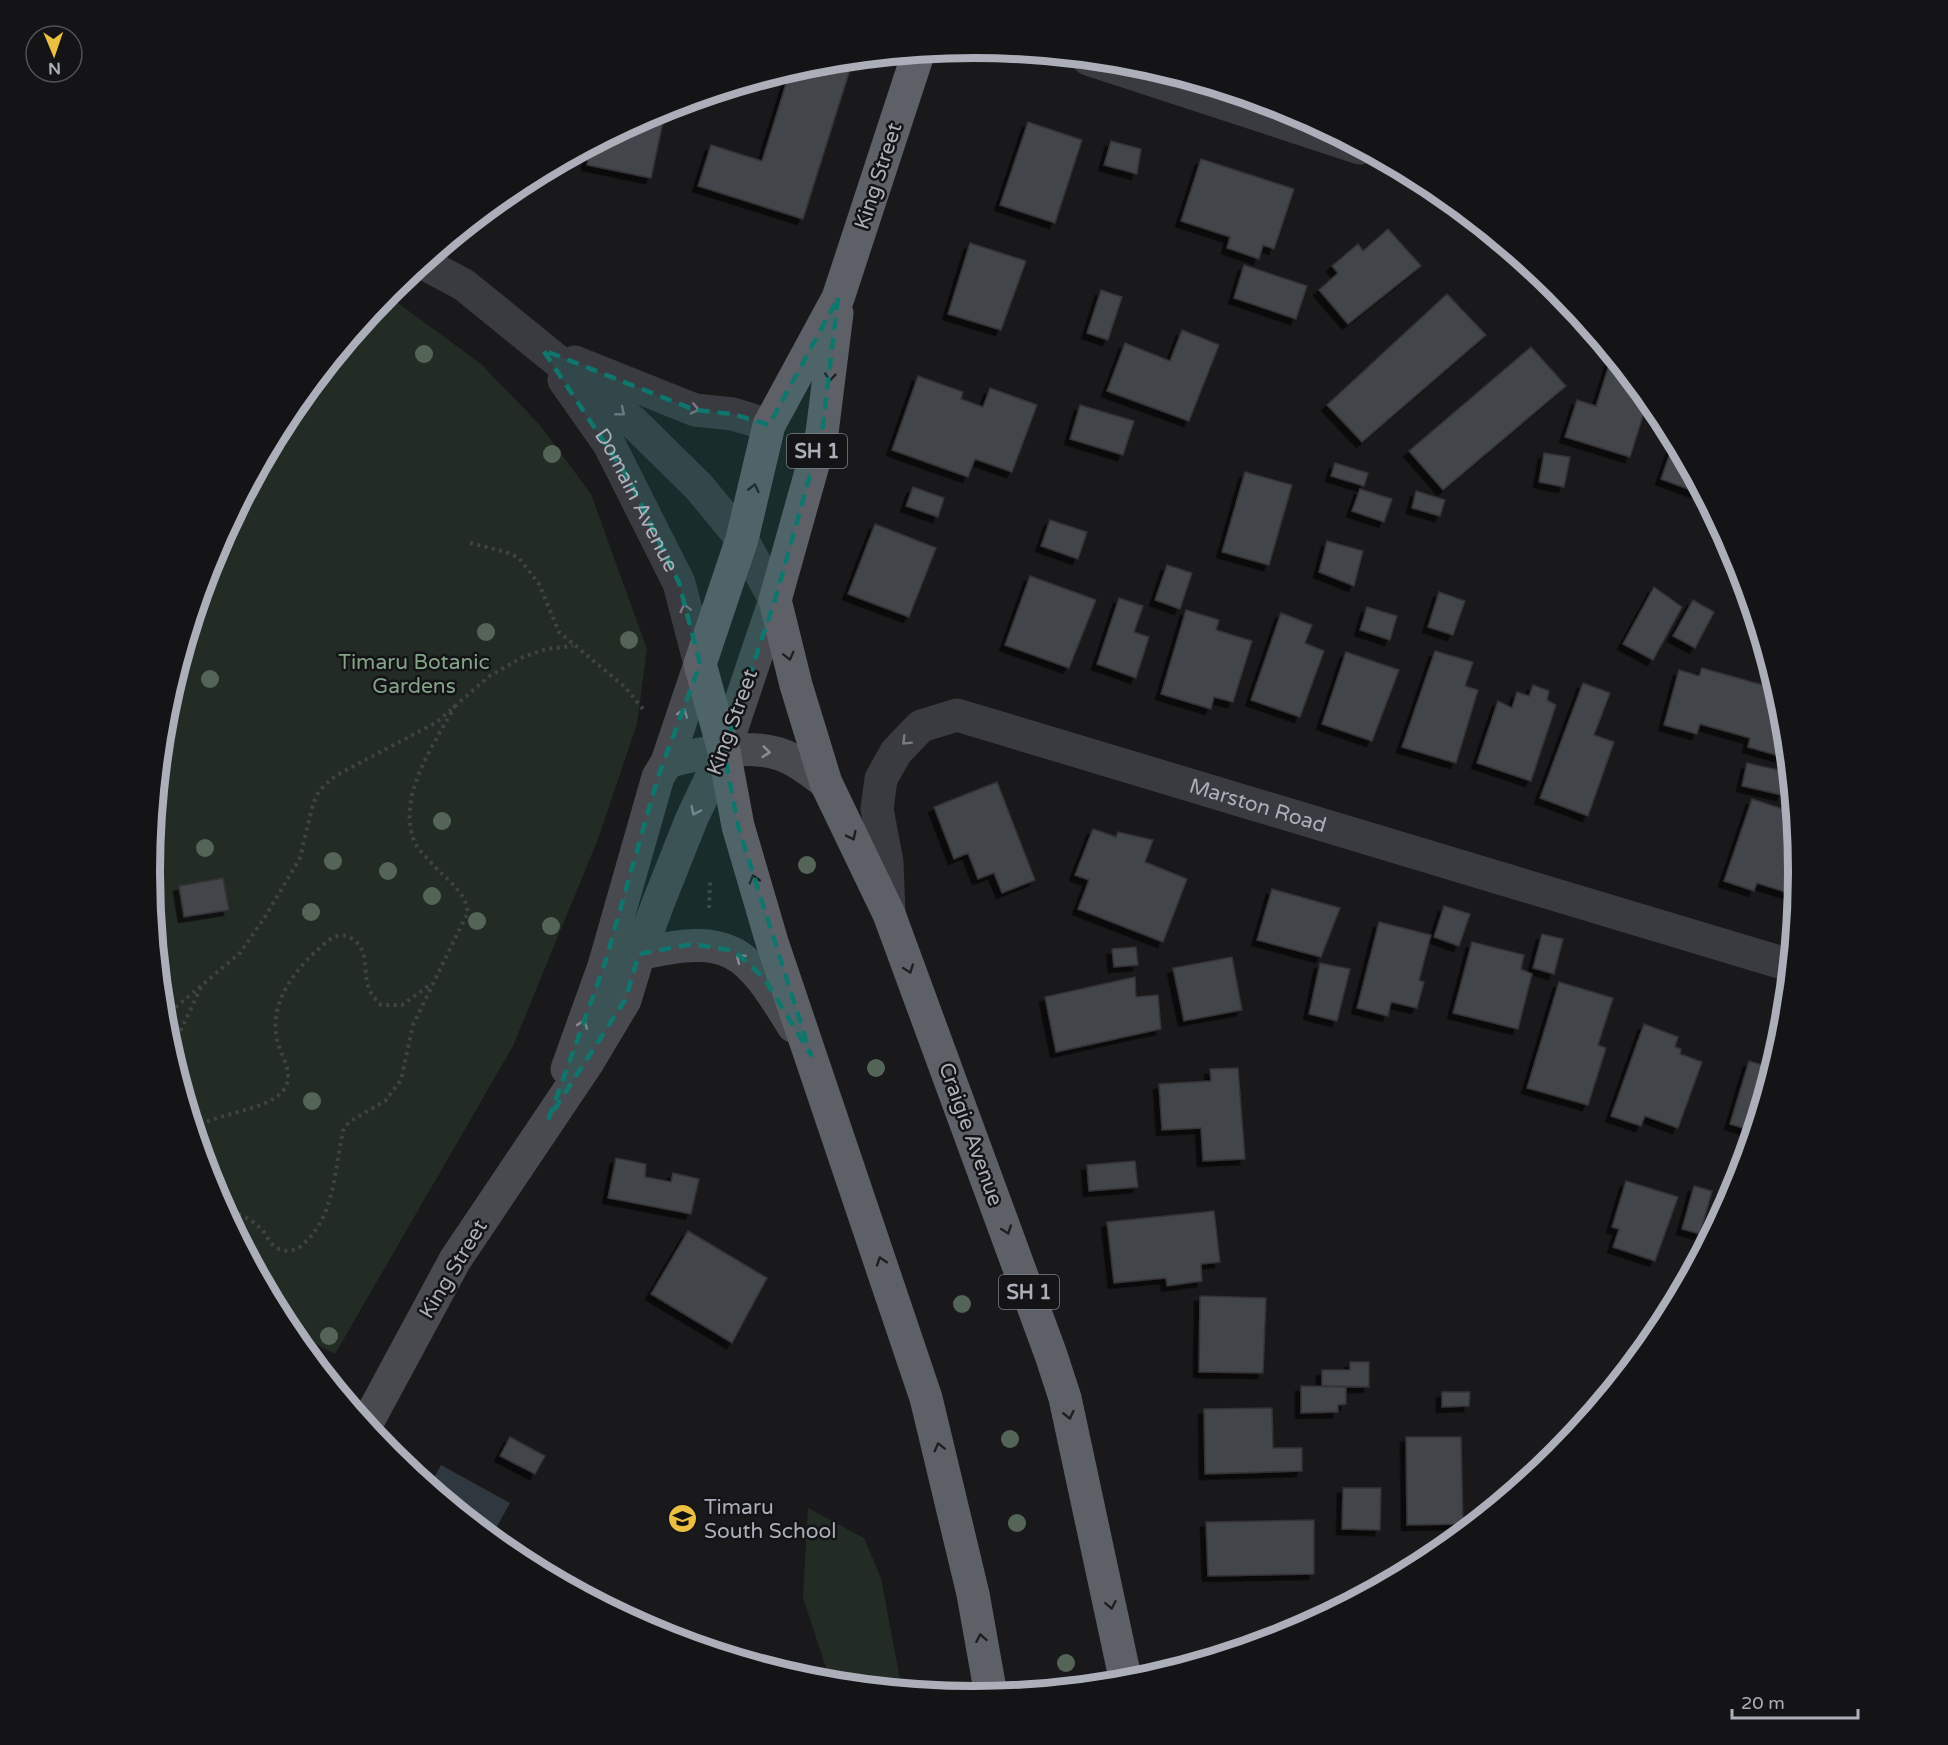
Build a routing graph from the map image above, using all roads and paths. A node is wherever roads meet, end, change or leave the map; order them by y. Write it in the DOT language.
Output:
graph roads {
  1 [pos="916,60"];
  2 [pos="1139,75"];
  3 [pos="1314,133"];
  4 [pos="430,267"];
  5 [pos="838,298"];
  6 [pos="543,350"];
  7 [pos="769,425"];
  8 [pos="742,539"];
  9 [pos="470,543"];
  10 [pos="775,600"];
  11 [pos="573,646"];
  12 [pos="700,664"];
  13 [pos="456,704"];
  14 [pos="649,717"];
  15 [pos="724,751"];
  16 [pos="667,762"];
  17 [pos="826,783"];
  18 [pos="889,914"];
  19 [pos="639,954"];
  20 [pos="1783,963"];
  21 [pos="433,983"];
  22 [pos="201,986"];
  23 [pos="172,1010"];
  24 [pos="177,1037"];
  25 [pos="811,1055"];
  26 [pos="549,1118"];
  27 [pos="200,1125"];
  28 [pos="235,1212"];
  29 [pos="370,1418"];
  30 [pos="1124,1673"];
  31 [pos="989,1686"];
  1 -- 5 [label="highway, King Street / SH 1"];
  2 -- 3 [label="street"];
  4 -- 6 [label="street, Domain Avenue"];
  5 -- 7 [label="highway, King Street / SH 1"];
  5 -- 10 [label="highway, King Street / SH 1, one-way"];
  6 -- 7 [label="street, Domain Avenue, one-way"];
  6 -- 8 [label="street, Domain Avenue, one-way"];
  12 -- 6 [label="street, Domain Avenue, one-way"];
  8 -- 7 [label="highway, King Street / SH 1, one-way"];
  8 -- 10 [label="street, Domain Avenue"];
  8 -- 12 [label="highway, King Street / SH 1"];
  9 -- 11 [label="path"];
  10 -- 15 [label="main road, King Street"];
  10 -- 17 [label="highway, Craigie Avenue / SH 1, one-way"];
  11 -- 13 [label="path"];
  11 -- 14 [label="path"];
  12 -- 15 [label="highway"];
  16 -- 12 [label="main road, King Street, one-way"];
  13 -- 21 [label="path"];
  13 -- 22 [label="path"];
  15 -- 16 [label="main road"];
  15 -- 17 [label="main road, one-way"];
  15 -- 19 [label="main road, King Street, one-way"];
  25 -- 15 [label="highway, one-way"];
  26 -- 16 [label="main road, King Street, one-way"];
  17 -- 18 [label="highway, Craigie Avenue / SH 1, one-way"];
  20 -- 18 [label="street, Marston Road, one-way"];
  18 -- 30 [label="highway, Craigie Avenue / SH 1, one-way"];
  25 -- 19 [label="main road, one-way"];
  19 -- 26 [label="main road, King Street"];
  21 -- 27 [label="path"];
  21 -- 28 [label="path"];
  22 -- 23 [label="path"];
  22 -- 24 [label="path"];
  31 -- 25 [label="highway, one-way"];
  26 -- 29 [label="main road, King Street"];
}
